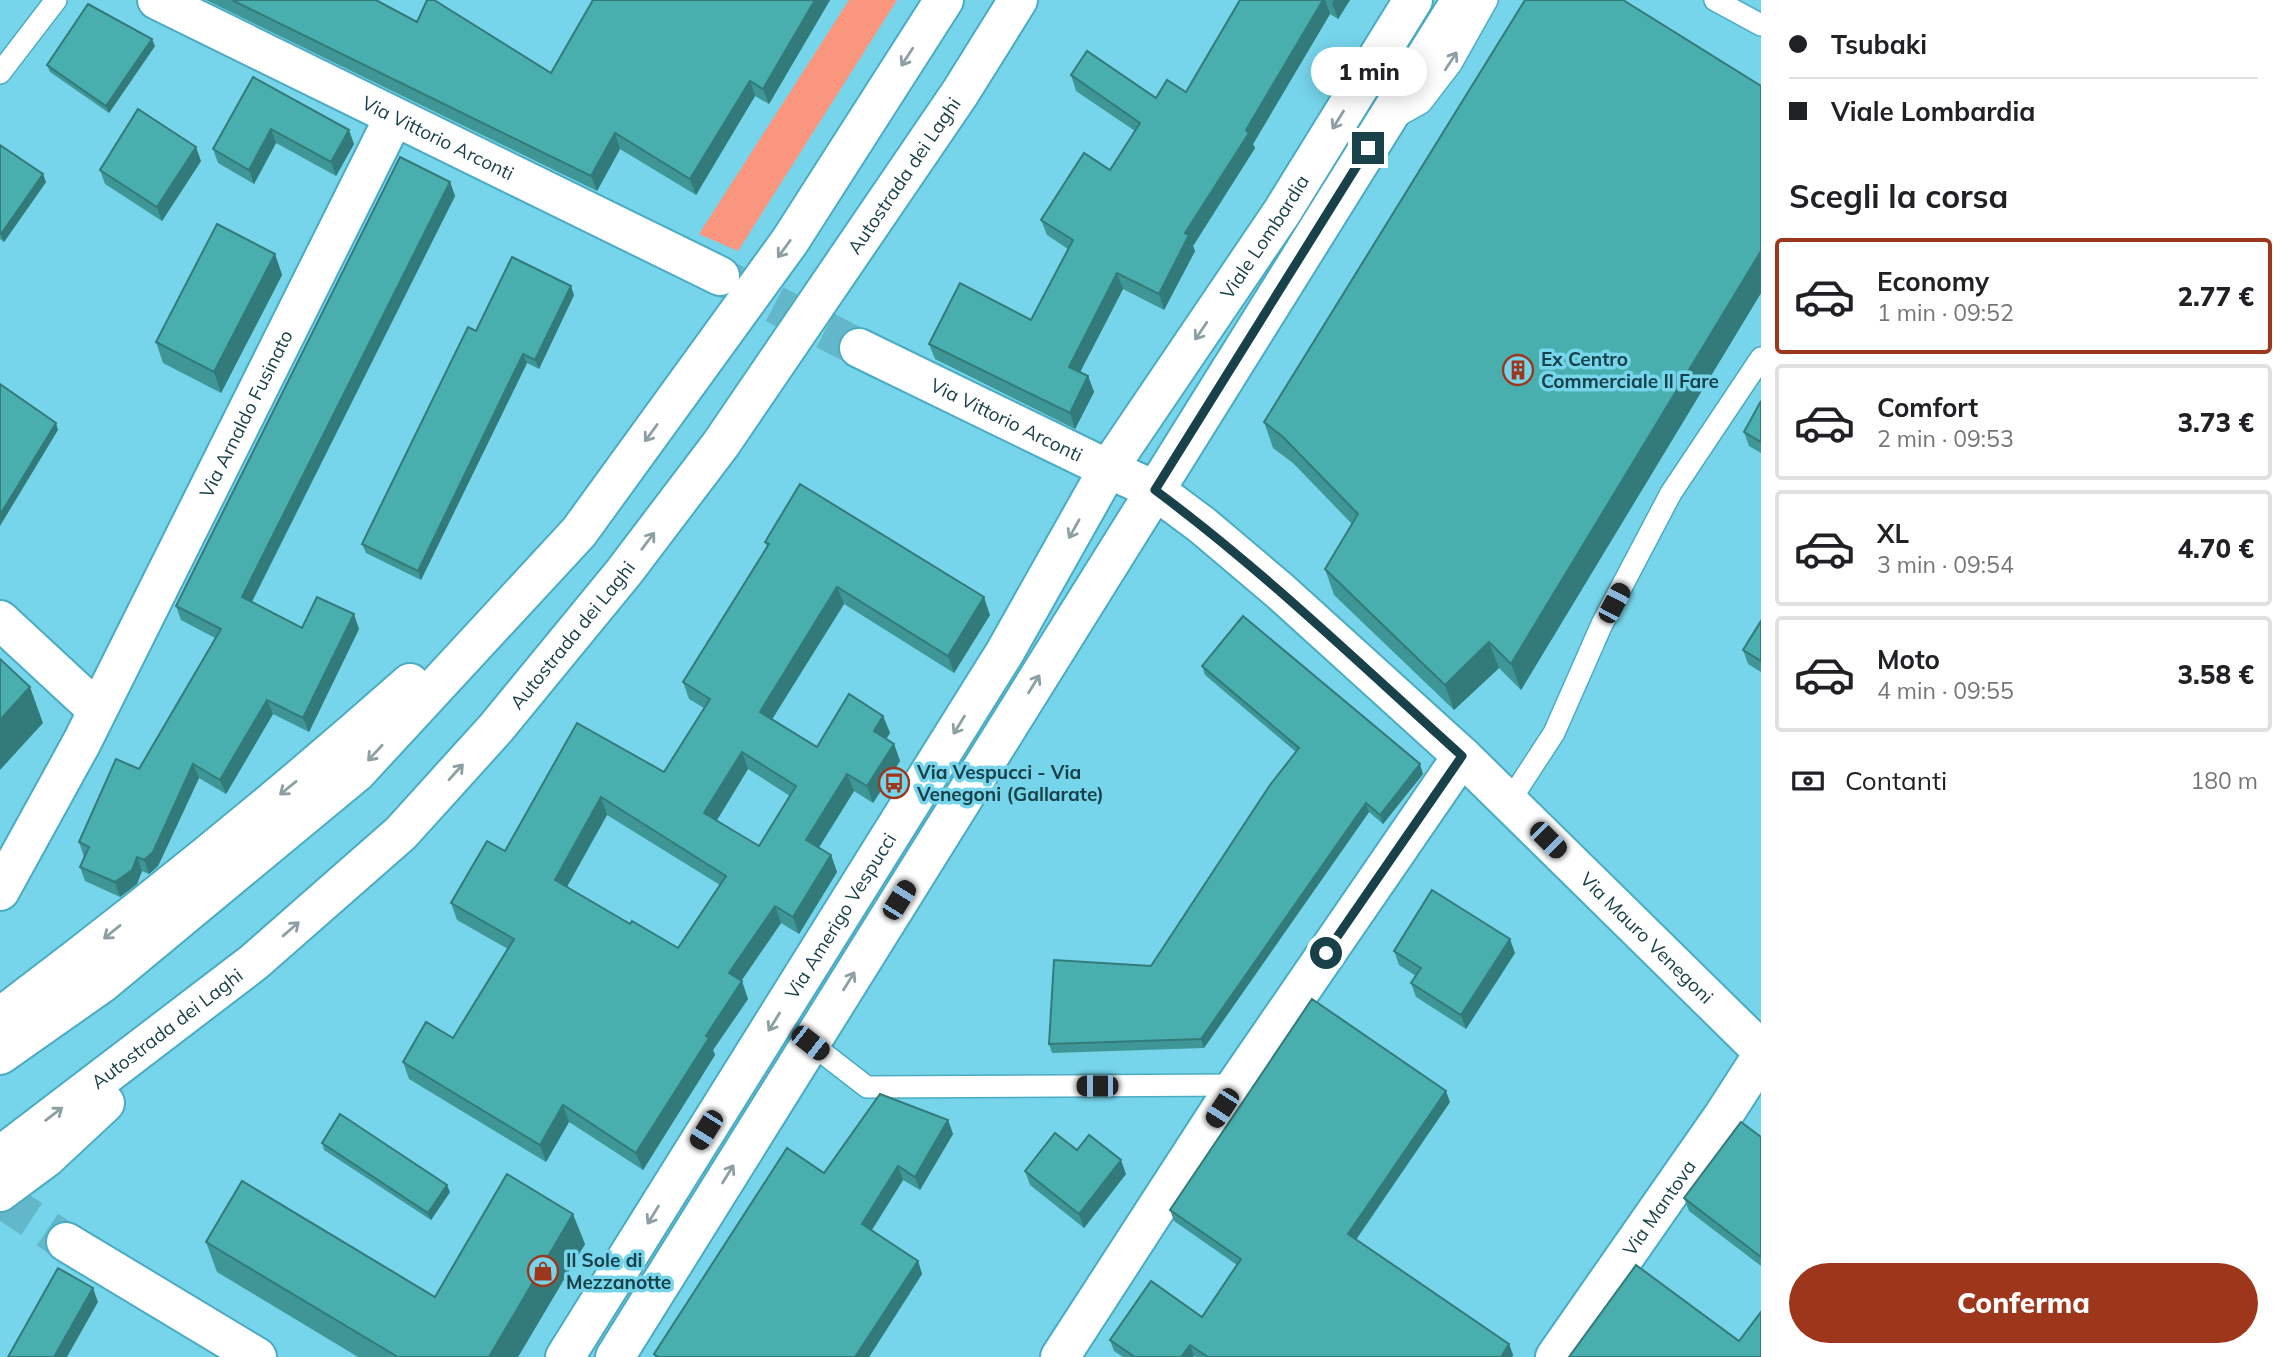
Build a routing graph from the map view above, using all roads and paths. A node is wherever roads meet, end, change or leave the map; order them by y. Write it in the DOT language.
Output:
graph roads {
  1 [pos="56,0"];
  2 [pos="158,0"];
  3 [pos="944,0"];
  4 [pos="1018,0"];
  5 [pos="1413,0"];
  6 [pos="1461,0"];
  7 [pos="1487,0"];
  8 [pos="1715,0"];
  9 [pos="1761,25"];
  10 [pos="0,73"];
  11 [pos="394,117"];
  12 [pos="1385,123"];
  13 [pos="720,276"];
  14 [pos="859,348"];
  15 [pos="1761,358"];
  16 [pos="1108,469"];
  17 [pos="1155,490"];
  18 [pos="579,532"];
  19 [pos="0,620"];
  20 [pos="97,710"];
  21 [pos="1462,756"];
  22 [pos="1509,802"];
  23 [pos="0,891"];
  24 [pos="254,962"];
  25 [pos="0,1017"];
  26 [pos="810,1043"];
  27 [pos="1761,1050"];
  28 [pos="0,1055"];
  29 [pos="1761,1057"];
  30 [pos="1236,1085"];
  31 [pos="0,1156"];
  32 [pos="0,1192"];
  33 [pos="66,1242"];
  34 [pos="257,1357"];
  35 [pos="565,1357"];
  36 [pos="615,1357"];
  37 [pos="1060,1357"];
  38 [pos="1555,1357"];
  1 -- 10 [label="lane"];
  2 -- 11 [label="main road, Via Vittorio Arconti"];
  3 -- 18 [label="main road, one-way"];
  24 -- 4 [label="main road, Autostrada dei Laghi, one-way"];
  5 -- 16 [label="main road, Viale Lombardia, one-way"];
  6 -- 12 [label="main road"];
  12 -- 7 [label="lane, one-way"];
  8 -- 9 [label="lane"];
  11 -- 13 [label="main road, Via Vittorio Arconti"];
  11 -- 20 [label="main road, Via Arnaldo Fusinato"];
  12 -- 17 [label="main road"];
  14 -- 16 [label="main road, Via Vittorio Arconti"];
  15 -- 22 [label="lane"];
  16 -- 17 [label="main road, Via Vittorio Arconti"];
  16 -- 35 [label="main road, Via Amerigo Vespucci, one-way"];
  17 -- 21 [label="main road, Via Mauro Venegoni"];
  26 -- 17 [label="main road, one-way"];
  18 -- 25 [label="main road, one-way"];
  18 -- 28 [label="main road, one-way"];
  19 -- 20 [label="main road"];
  20 -- 23 [label="main road, Via Arnaldo Fusinato"];
  21 -- 22 [label="main road, Via Mauro Venegoni"];
  21 -- 30 [label="main road"];
  22 -- 27 [label="main road, Via Mauro Venegoni"];
  31 -- 24 [label="main road, Autostrada dei Laghi, one-way"];
  24 -- 32 [label="main road"];
  26 -- 30 [label="lane"];
  36 -- 26 [label="main road, one-way"];
  29 -- 38 [label="main road, Via Mantova"];
  30 -- 37 [label="main road"];
  33 -- 34 [label="main road"];
}
